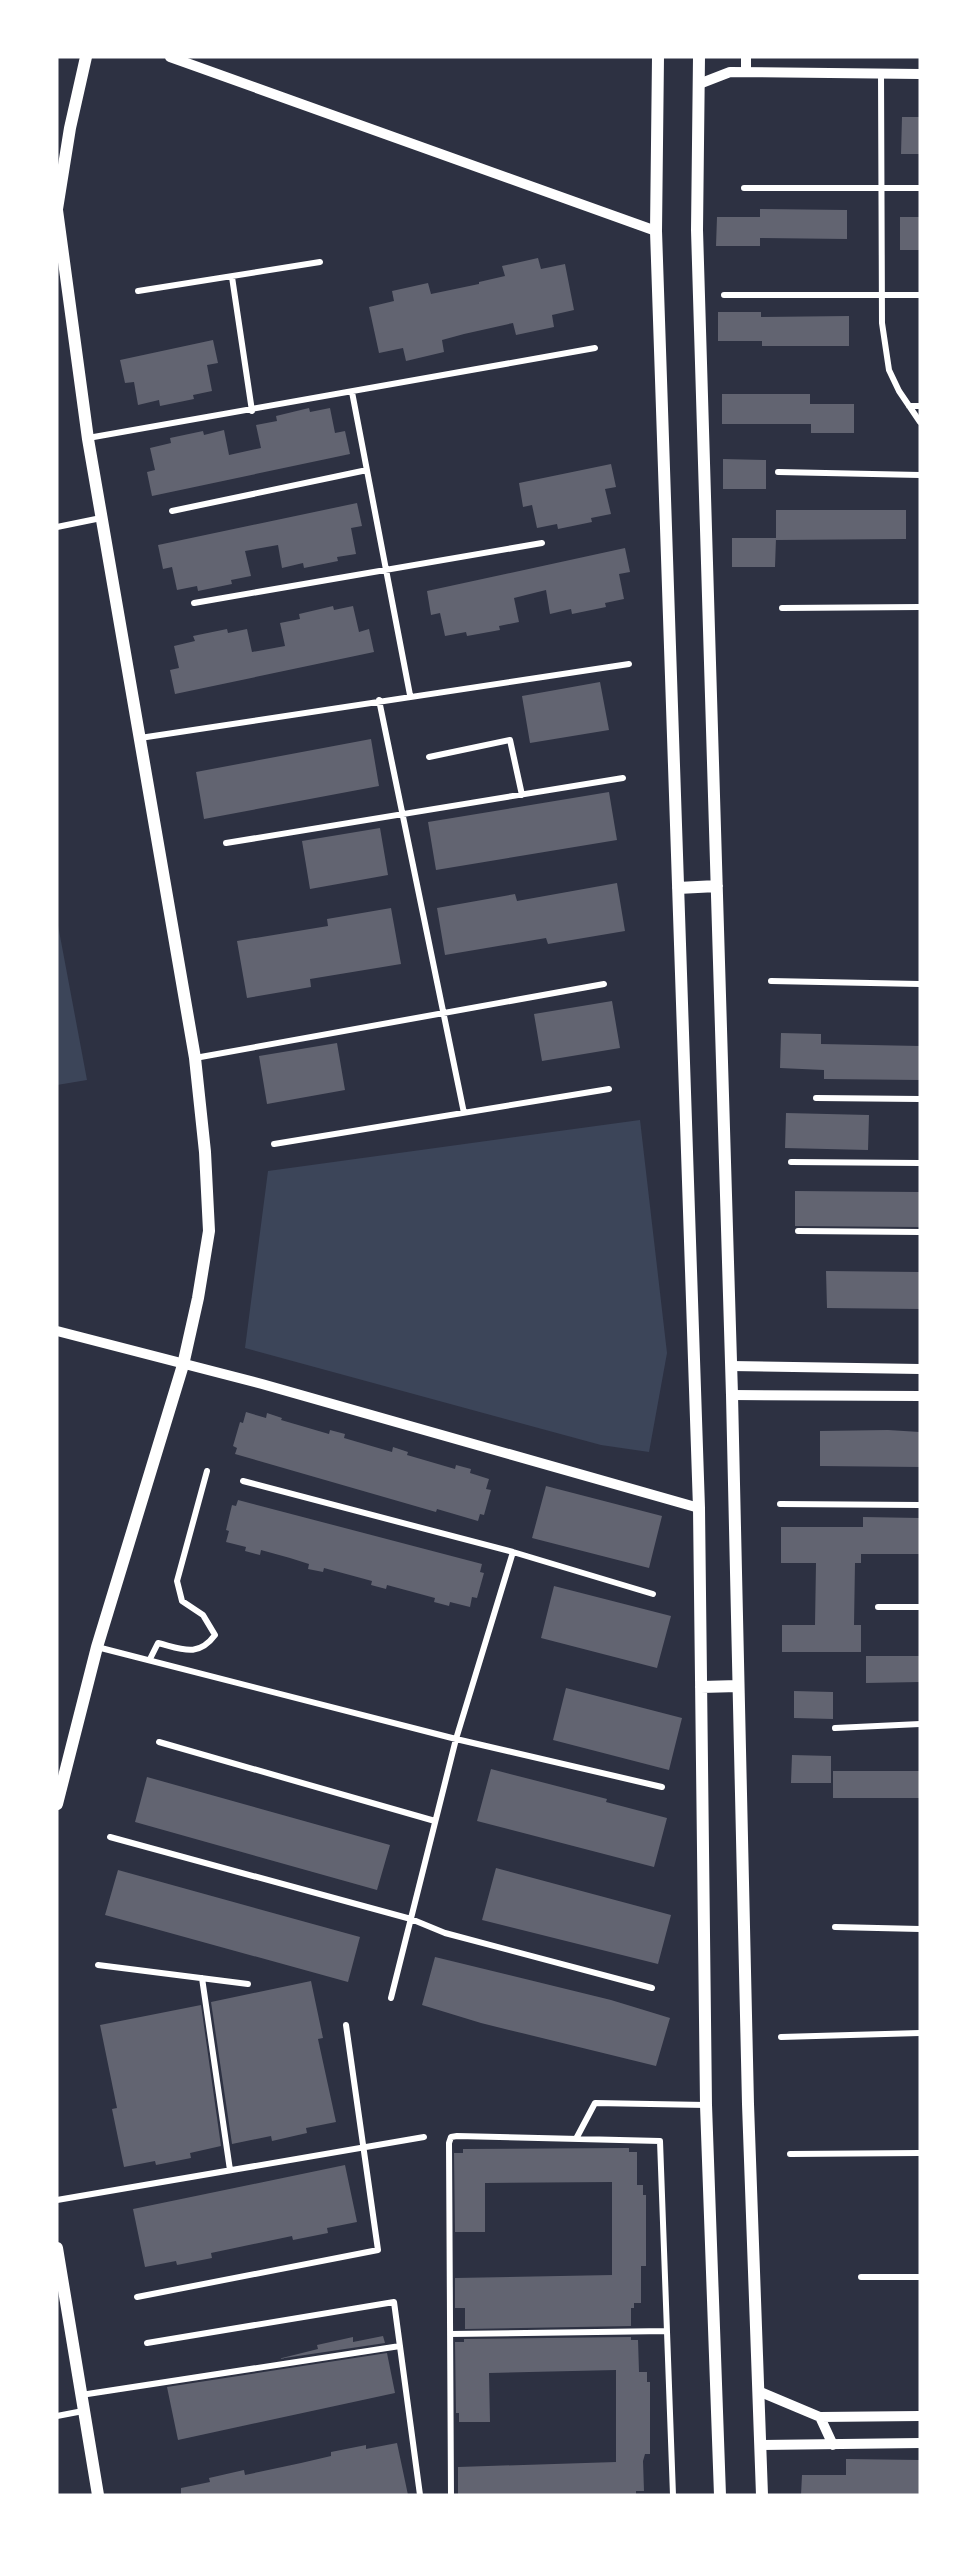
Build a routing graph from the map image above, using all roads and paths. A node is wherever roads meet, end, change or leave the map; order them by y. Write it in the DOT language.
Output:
graph roads {
  1 [pos="86,57"];
  2 [pos="170,57"];
  3 [pos="658,57"];
  4 [pos="699,57"];
  5 [pos="746,57"];
  6 [pos="746,72"];
  7 [pos="881,72"];
  8 [pos="920,74"];
  9 [pos="699,84"];
  10 [pos="744,188"];
  11 [pos="920,188"];
  12 [pos="882,189"];
  13 [pos="57,209"];
  14 [pos="656,231"];
  15 [pos="320,262"];
  16 [pos="232,277"];
  17 [pos="138,291"];
  18 [pos="724,295"];
  19 [pos="881,295"];
  20 [pos="920,295"];
  21 [pos="595,348"];
  22 [pos="352,392"];
  23 [pos="909,406"];
  24 [pos="920,406"];
  25 [pos="252,411"];
  26 [pos="920,422"];
  27 [pos="88,439"];
  28 [pos="367,470"];
  29 [pos="778,472"];
  30 [pos="920,475"];
  31 [pos="172,511"];
  32 [pos="101,518"];
  33 [pos="57,527"];
  34 [pos="542,543"];
  35 [pos="386,568"];
  36 [pos="194,603"];
  37 [pos="920,607"];
  38 [pos="782,608"];
  39 [pos="629,664"];
  40 [pos="410,695"];
  41 [pos="379,700"];
  42 [pos="141,738"];
  43 [pos="429,757"];
  44 [pos="623,778"];
  45 [pos="522,795"];
  46 [pos="403,814"];
  47 [pos="226,843"];
  48 [pos="717,886"];
  49 [pos="678,888"];
  50 [pos="771,981"];
  51 [pos="604,984"];
  52 [pos="920,984"];
  53 [pos="443,1011"];
  54 [pos="195,1058"];
  55 [pos="609,1089"];
  56 [pos="816,1098"];
  57 [pos="920,1099"];
  58 [pos="464,1113"];
  59 [pos="274,1144"];
  60 [pos="790,1162"];
  61 [pos="920,1163"];
  62 [pos="798,1231"];
  63 [pos="920,1232"];
  64 [pos="57,1331"];
  65 [pos="183,1365"];
  66 [pos="731,1366"];
  67 [pos="920,1369"];
  68 [pos="732,1395"];
  69 [pos="920,1396"];
  70 [pos="207,1471"];
  71 [pos="243,1481"];
  72 [pos="780,1504"];
  73 [pos="920,1505"];
  74 [pos="699,1508"];
  75 [pos="513,1552"];
  76 [pos="653,1594"];
  77 [pos="878,1607"];
  78 [pos="920,1607"];
  79 [pos="97,1647"];
  80 [pos="150,1659"];
  81 [pos="738,1686"];
  82 [pos="701,1687"];
  83 [pos="920,1724"];
  84 [pos="835,1728"];
  85 [pos="456,1739"];
  86 [pos="159,1742"];
  87 [pos="662,1787"];
  88 [pos="57,1804"];
  89 [pos="435,1821"];
  90 [pos="110,1837"];
  91 [pos="411,1919"];
  92 [pos="835,1927"];
  93 [pos="920,1929"];
  94 [pos="98,1965"];
  95 [pos="202,1978"];
  96 [pos="248,1984"];
  97 [pos="652,1988"];
  98 [pos="391,1998"];
  99 [pos="346,2025"];
  100 [pos="920,2033"];
  101 [pos="781,2037"];
  102 [pos="706,2105"];
  103 [pos="424,2137"];
  104 [pos="577,2137"];
  105 [pos="362,2146"];
  106 [pos="920,2153"];
  107 [pos="790,2154"];
  108 [pos="230,2170"];
  109 [pos="57,2200"];
  110 [pos="57,2248"];
  111 [pos="861,2277"];
  112 [pos="920,2277"];
  113 [pos="137,2297"];
  114 [pos="667,2331"];
  115 [pos="450,2334"];
  116 [pos="147,2343"];
  117 [pos="400,2346"];
  118 [pos="758,2391"];
  119 [pos="81,2395"];
  120 [pos="83,2411"];
  121 [pos="57,2416"];
  122 [pos="920,2416"];
  123 [pos="820,2417"];
  124 [pos="920,2443"];
  125 [pos="760,2445"];
  126 [pos="833,2445"];
  127 [pos="98,2495"];
  128 [pos="420,2495"];
  129 [pos="451,2495"];
  130 [pos="673,2495"];
  131 [pos="720,2495"];
  132 [pos="762,2495"];
  1 -- 13 [label="main road"];
  2 -- 14 [label="street"];
  3 -- 14 [label="main road"];
  4 -- 9 [label="main road"];
  5 -- 6 [label="street"];
  6 -- 7 [label="street"];
  6 -- 9 [label="street"];
  7 -- 8 [label="street"];
  7 -- 12 [label="street"];
  9 -- 48 [label="main road"];
  10 -- 12 [label="street"];
  11 -- 12 [label="street"];
  12 -- 19 [label="street"];
  13 -- 27 [label="main road"];
  14 -- 49 [label="main road"];
  15 -- 16 [label="street"];
  16 -- 17 [label="street"];
  16 -- 25 [label="street"];
  18 -- 19 [label="street"];
  19 -- 20 [label="street"];
  19 -- 23 [label="street"];
  21 -- 22 [label="street"];
  22 -- 25 [label="street"];
  22 -- 28 [label="street"];
  23 -- 24 [label="street"];
  23 -- 26 [label="street"];
  25 -- 27 [label="street"];
  27 -- 32 [label="main road"];
  28 -- 31 [label="street"];
  28 -- 35 [label="street"];
  29 -- 30 [label="street"];
  32 -- 33 [label="street"];
  32 -- 42 [label="main road"];
  34 -- 35 [label="street"];
  35 -- 36 [label="street"];
  35 -- 40 [label="street"];
  37 -- 38 [label="street"];
  39 -- 40 [label="street"];
  40 -- 41 [label="street"];
  41 -- 42 [label="street"];
  41 -- 46 [label="street"];
  42 -- 54 [label="main road"];
  43 -- 45 [label="street"];
  44 -- 45 [label="street"];
  45 -- 46 [label="street"];
  46 -- 47 [label="street"];
  46 -- 53 [label="street"];
  48 -- 49 [label="main road"];
  48 -- 66 [label="main road"];
  49 -- 74 [label="main road"];
  50 -- 52 [label="street"];
  51 -- 53 [label="street"];
  53 -- 54 [label="street"];
  53 -- 58 [label="street"];
  54 -- 65 [label="main road"];
  55 -- 58 [label="street"];
  56 -- 57 [label="street"];
  58 -- 59 [label="street"];
  60 -- 61 [label="street"];
  62 -- 63 [label="street"];
  64 -- 65 [label="street"];
  65 -- 74 [label="street"];
  65 -- 79 [label="main road"];
  66 -- 67 [label="street"];
  66 -- 68 [label="main road"];
  68 -- 69 [label="street"];
  68 -- 81 [label="main road"];
  70 -- 80 [label="street"];
  71 -- 75 [label="street"];
  72 -- 73 [label="street"];
  74 -- 82 [label="main road"];
  75 -- 76 [label="street"];
  75 -- 85 [label="street"];
  77 -- 78 [label="street"];
  79 -- 80 [label="street"];
  79 -- 88 [label="main road"];
  80 -- 85 [label="street"];
  81 -- 82 [label="main road"];
  81 -- 118 [label="main road"];
  82 -- 102 [label="main road"];
  83 -- 84 [label="street"];
  85 -- 87 [label="street"];
  85 -- 89 [label="street"];
  86 -- 89 [label="street"];
  89 -- 91 [label="street"];
  90 -- 91 [label="street"];
  91 -- 97 [label="street"];
  91 -- 98 [label="street"];
  92 -- 93 [label="street"];
  94 -- 95 [label="street"];
  95 -- 96 [label="street"];
  95 -- 108 [label="street"];
  99 -- 105 [label="street"];
  100 -- 101 [label="street"];
  102 -- 104 [label="street"];
  102 -- 131 [label="main road"];
  103 -- 105 [label="street"];
  104 -- 114 [label="street"];
  104 -- 115 [label="street"];
  105 -- 108 [label="street"];
  105 -- 113 [label="street"];
  106 -- 107 [label="street"];
  108 -- 109 [label="street"];
  110 -- 119 [label="main road"];
  111 -- 112 [label="street"];
  114 -- 115 [label="street"];
  114 -- 130 [label="street"];
  115 -- 129 [label="street"];
  116 -- 117 [label="street"];
  117 -- 119 [label="street"];
  117 -- 128 [label="street"];
  118 -- 123 [label="street"];
  118 -- 125 [label="main road"];
  119 -- 120 [label="main road"];
  120 -- 121 [label="street"];
  120 -- 127 [label="main road"];
  122 -- 123 [label="street"];
  123 -- 126 [label="street"];
  124 -- 126 [label="street"];
  125 -- 126 [label="street"];
  125 -- 132 [label="main road"];
}
